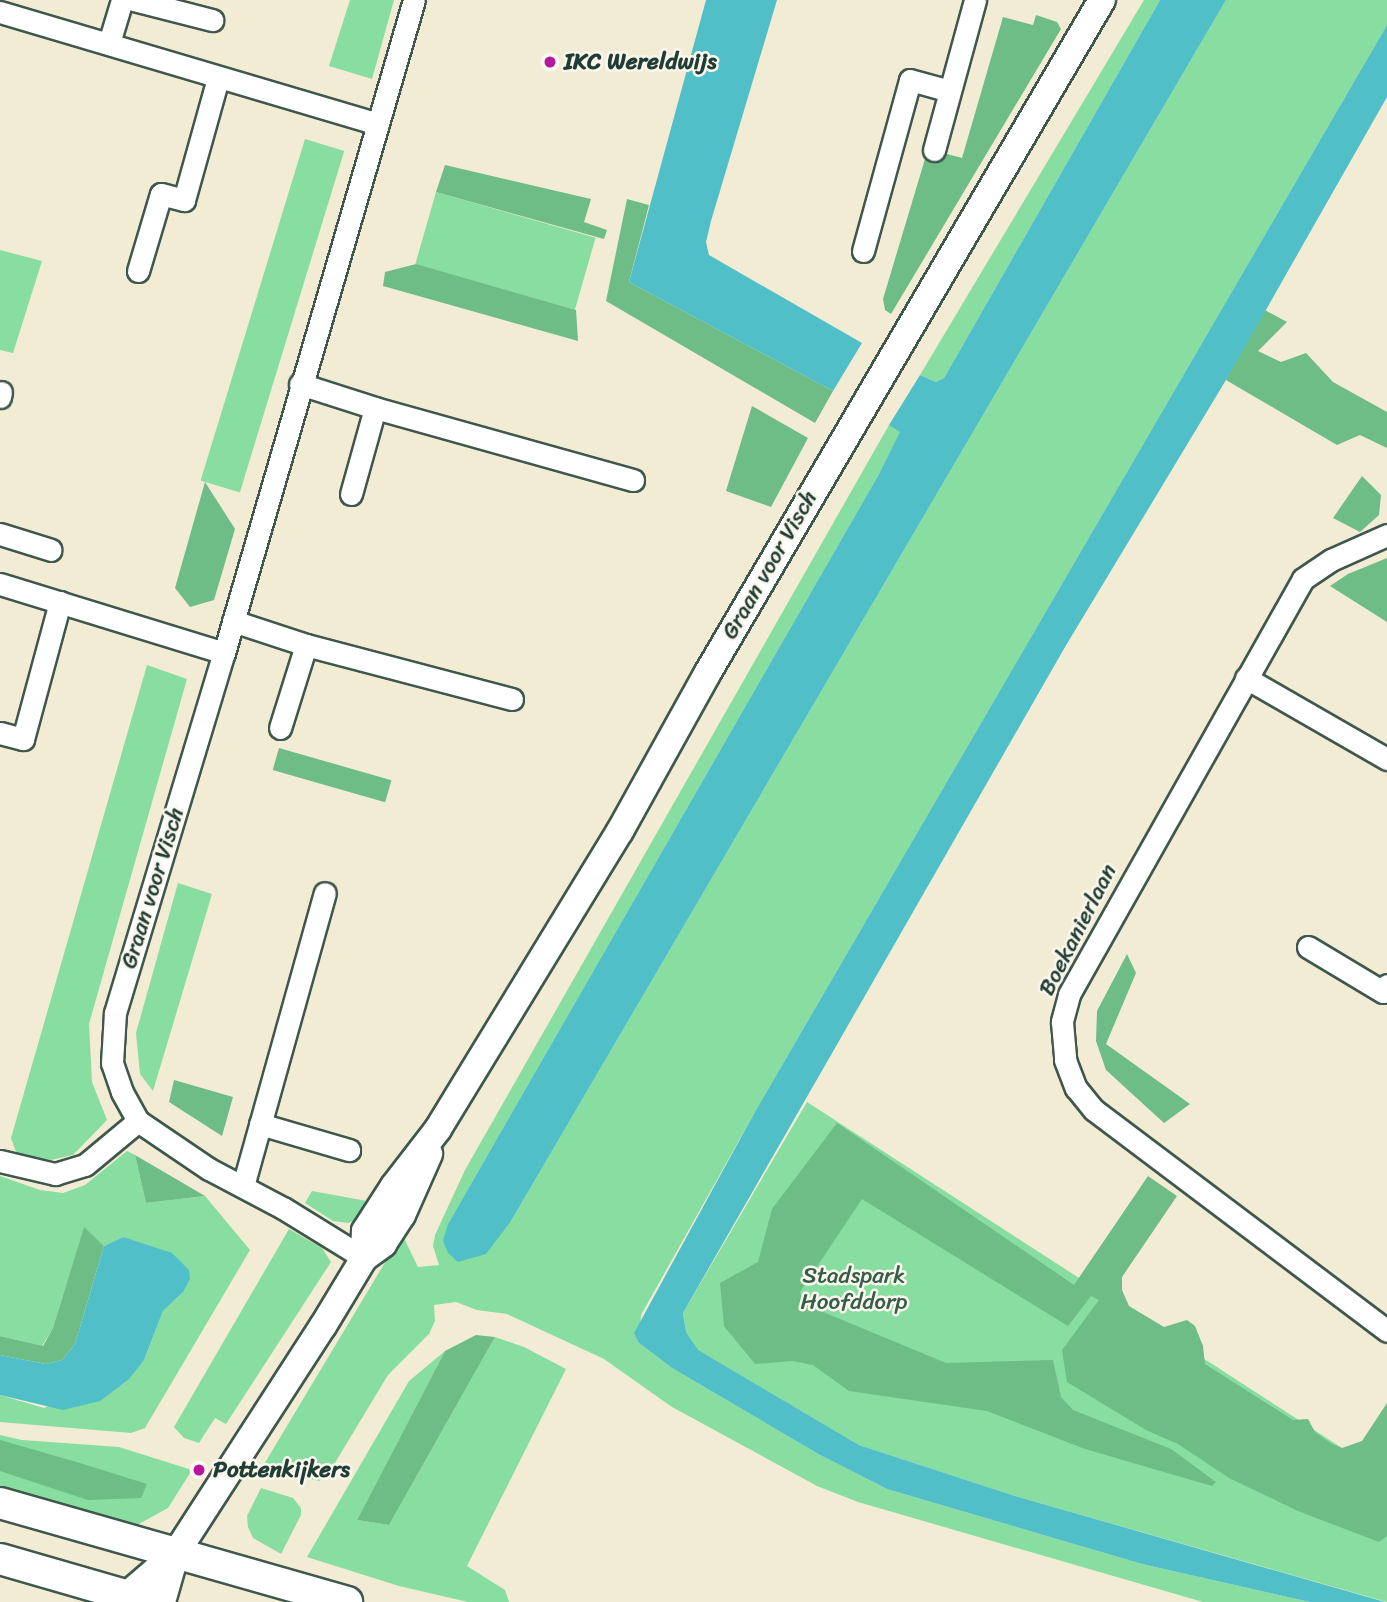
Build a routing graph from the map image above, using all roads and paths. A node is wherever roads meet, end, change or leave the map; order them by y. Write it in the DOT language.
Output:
graph roads {
  1 [pos="122,0"];
  2 [pos="134,0"];
  3 [pos="414,0"];
  4 [pos="975,0"];
  5 [pos="1102,0"];
  6 [pos="0,12"];
  7 [pos="212,20"];
  8 [pos="109,43"];
  9 [pos="218,78"];
  10 [pos="950,91"];
  11 [pos="378,124"];
  12 [pos="934,150"];
  13 [pos="863,251"];
  14 [pos="138,271"];
  15 [pos="300,384"];
  16 [pos="375,408"];
  17 [pos="633,480"];
  18 [pos="351,494"];
  19 [pos="0,534"];
  20 [pos="1387,536"];
  21 [pos="51,550"];
  22 [pos="0,584"];
  23 [pos="60,603"];
  24 [pos="233,621"];
  25 [pos="306,645"];
  26 [pos="224,653"];
  27 [pos="1246,678"];
  28 [pos="512,699"];
  29 [pos="280,728"];
  30 [pos="0,733"];
  31 [pos="1387,759"];
  32 [pos="325,893"];
  33 [pos="1308,947"];
  34 [pos="1387,985"];
  35 [pos="138,1121"];
  36 [pos="260,1124"];
  37 [pos="349,1150"];
  38 [pos="0,1161"];
  39 [pos="243,1186"];
  40 [pos="364,1258"];
  41 [pos="1387,1331"];
  42 [pos="0,1503"];
  43 [pos="176,1553"];
  44 [pos="0,1559"];
  45 [pos="138,1599"];
  46 [pos="162,1602"];
  47 [pos="347,1602"];
  1 -- 8 [label="street"];
  2 -- 7 [label="street"];
  3 -- 11 [label="street, Graan voor Visch"];
  4 -- 10 [label="street"];
  5 -- 40 [label="street, Graan voor Visch"];
  6 -- 8 [label="street"];
  8 -- 9 [label="street"];
  9 -- 11 [label="street"];
  9 -- 14 [label="street"];
  10 -- 12 [label="street"];
  10 -- 13 [label="street"];
  11 -- 15 [label="street, Graan voor Visch"];
  15 -- 16 [label="street"];
  15 -- 24 [label="street, Graan voor Visch"];
  16 -- 17 [label="street"];
  16 -- 18 [label="street"];
  19 -- 21 [label="street"];
  20 -- 27 [label="street, Boekanierlaan"];
  22 -- 23 [label="street"];
  23 -- 26 [label="street"];
  23 -- 30 [label="street"];
  24 -- 25 [label="street"];
  24 -- 26 [label="street, Graan voor Visch"];
  25 -- 28 [label="street"];
  25 -- 29 [label="street"];
  26 -- 35 [label="street, Graan voor Visch"];
  27 -- 31 [label="street"];
  27 -- 41 [label="street, Boekanierlaan"];
  32 -- 36 [label="street"];
  33 -- 34 [label="street"];
  35 -- 38 [label="street"];
  35 -- 39 [label="street, Graan voor Visch"];
  36 -- 37 [label="street"];
  36 -- 39 [label="street"];
  39 -- 40 [label="street, Graan voor Visch"];
  40 -- 43 [label="street, Graan voor Visch"];
  42 -- 43 [label="main road"];
  43 -- 45 [label="street, Graan voor Visch"];
  43 -- 46 [label="street, Graan voor Visch"];
  43 -- 47 [label="main road"];
  44 -- 45 [label="main road"];
}
